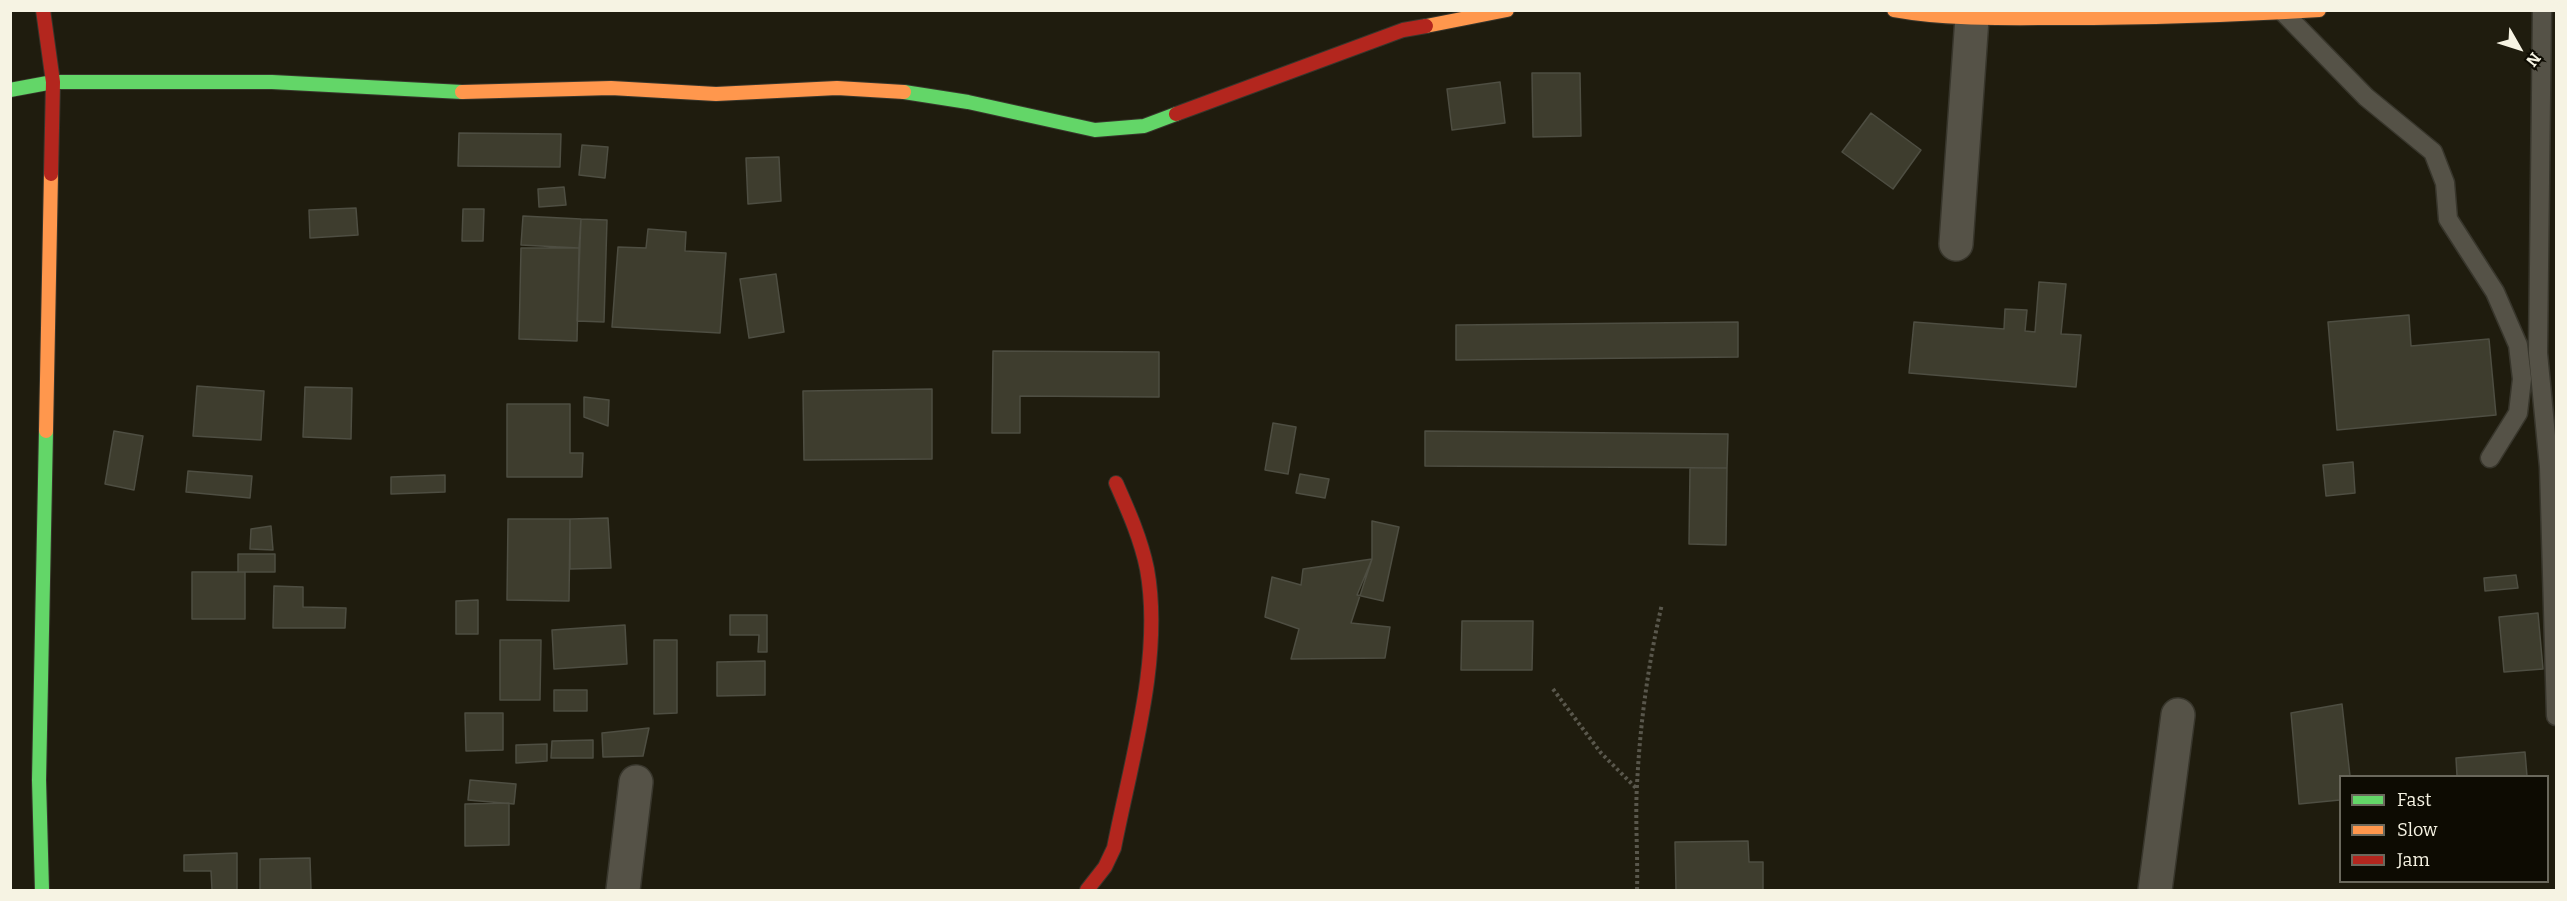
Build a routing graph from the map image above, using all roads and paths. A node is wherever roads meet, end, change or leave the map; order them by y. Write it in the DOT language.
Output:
graph roads {
  1 [pos="43,10"];
  2 [pos="1507,10"];
  3 [pos="1894,10"];
  4 [pos="2319,10"];
  5 [pos="2542,10"];
  6 [pos="2240,12"];
  7 [pos="2284,13"];
  8 [pos="1950,16"];
  9 [pos="53,82"];
  10 [pos="10,90"];
  11 [pos="1956,244"];
  12 [pos="2490,458"];
  13 [pos="1116,483"];
  14 [pos="1662,604"];
  15 [pos="1553,689"];
  16 [pos="2178,715"];
  17 [pos="2556,716"];
  18 [pos="636,782"];
  19 [pos="1637,788"];
  20 [pos="42,891"];
  21 [pos="623,891"];
  22 [pos="1087,891"];
  23 [pos="1637,891"];
  24 [pos="2155,891"];
  1 -- 9 [label="street"];
  2 -- 9 [label="street"];
  3 -- 8 [label="street"];
  4 -- 7 [label="street"];
  5 -- 17 [label="lane"];
  6 -- 7 [label="street"];
  6 -- 8 [label="street"];
  7 -- 12 [label="lane"];
  8 -- 11 [label="street"];
  9 -- 10 [label="street"];
  9 -- 20 [label="street"];
  13 -- 22 [label="street"];
  14 -- 19 [label="path"];
  15 -- 19 [label="path"];
  16 -- 24 [label="street"];
  18 -- 21 [label="street"];
  19 -- 23 [label="path"];
}
